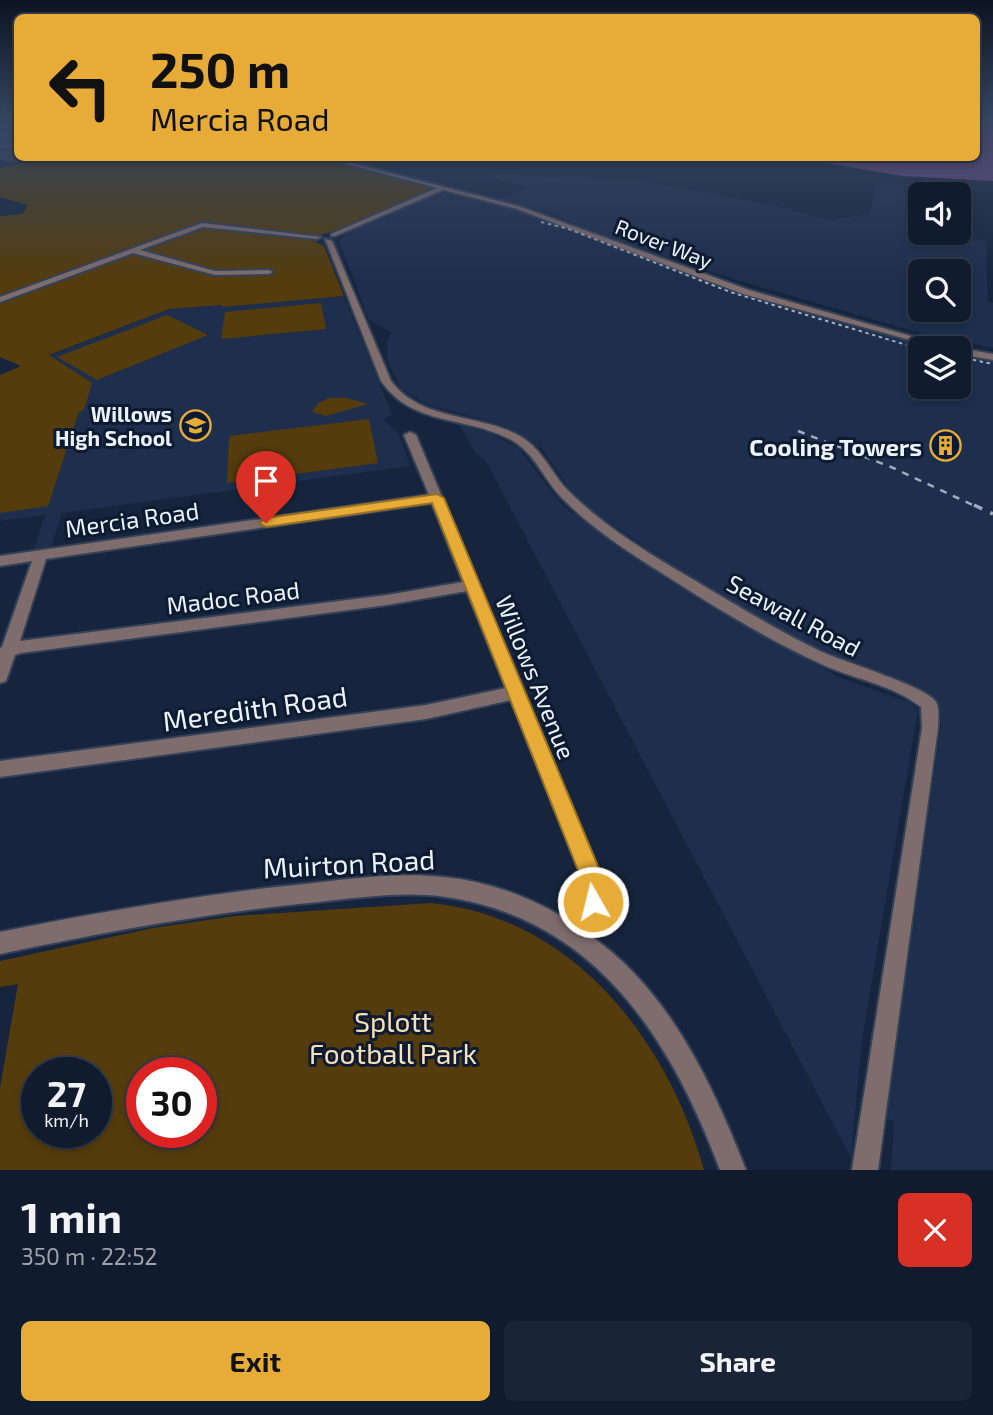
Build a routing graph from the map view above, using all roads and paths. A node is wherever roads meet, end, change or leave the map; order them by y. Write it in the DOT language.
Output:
graph roads {
  1 [pos="387,174"];
  2 [pos="443,188"];
  3 [pos="326,237"];
  4 [pos="134,251"];
  5 [pos="269,272"];
  6 [pos="21,292"];
  7 [pos="33,296"];
  8 [pos="0,300"];
  9 [pos="908,337"];
  10 [pos="971,353"];
  11 [pos="993,357"];
  12 [pos="410,435"];
  13 [pos="437,498"];
  14 [pos="41,555"];
  15 [pos="0,561"];
  16 [pos="472,584"];
  17 [pos="4,652"];
  18 [pos="0,677"];
  19 [pos="515,693"];
  20 [pos="0,769"];
  21 [pos="576,937"];
  22 [pos="0,943"];
  23 [pos="733,1170"];
  24 [pos="865,1170"];
  1 -- 2 [label="street, Rover Way"];
  2 -- 3 [label="street"];
  2 -- 9 [label="street, Rover Way"];
  3 -- 4 [label="street"];
  3 -- 24 [label="street, Seawall Road"];
  4 -- 5 [label="street"];
  4 -- 6 [label="street"];
  6 -- 7 [label="street"];
  6 -- 8 [label="street"];
  10 -- 11 [label="street"];
  12 -- 13 [label="street, Willows Avenue"];
  13 -- 14 [label="street, Mercia Road"];
  13 -- 16 [label="street, Willows Avenue"];
  14 -- 15 [label="street, Mercia Road"];
  14 -- 17 [label="street"];
  16 -- 17 [label="street, Madoc Road"];
  16 -- 19 [label="street, Willows Avenue"];
  17 -- 18 [label="street"];
  19 -- 20 [label="street, Meredith Road"];
  19 -- 21 [label="street, Willows Avenue"];
  21 -- 22 [label="street, Muirton Road"];
  21 -- 23 [label="street, Muirton Road"];
}
